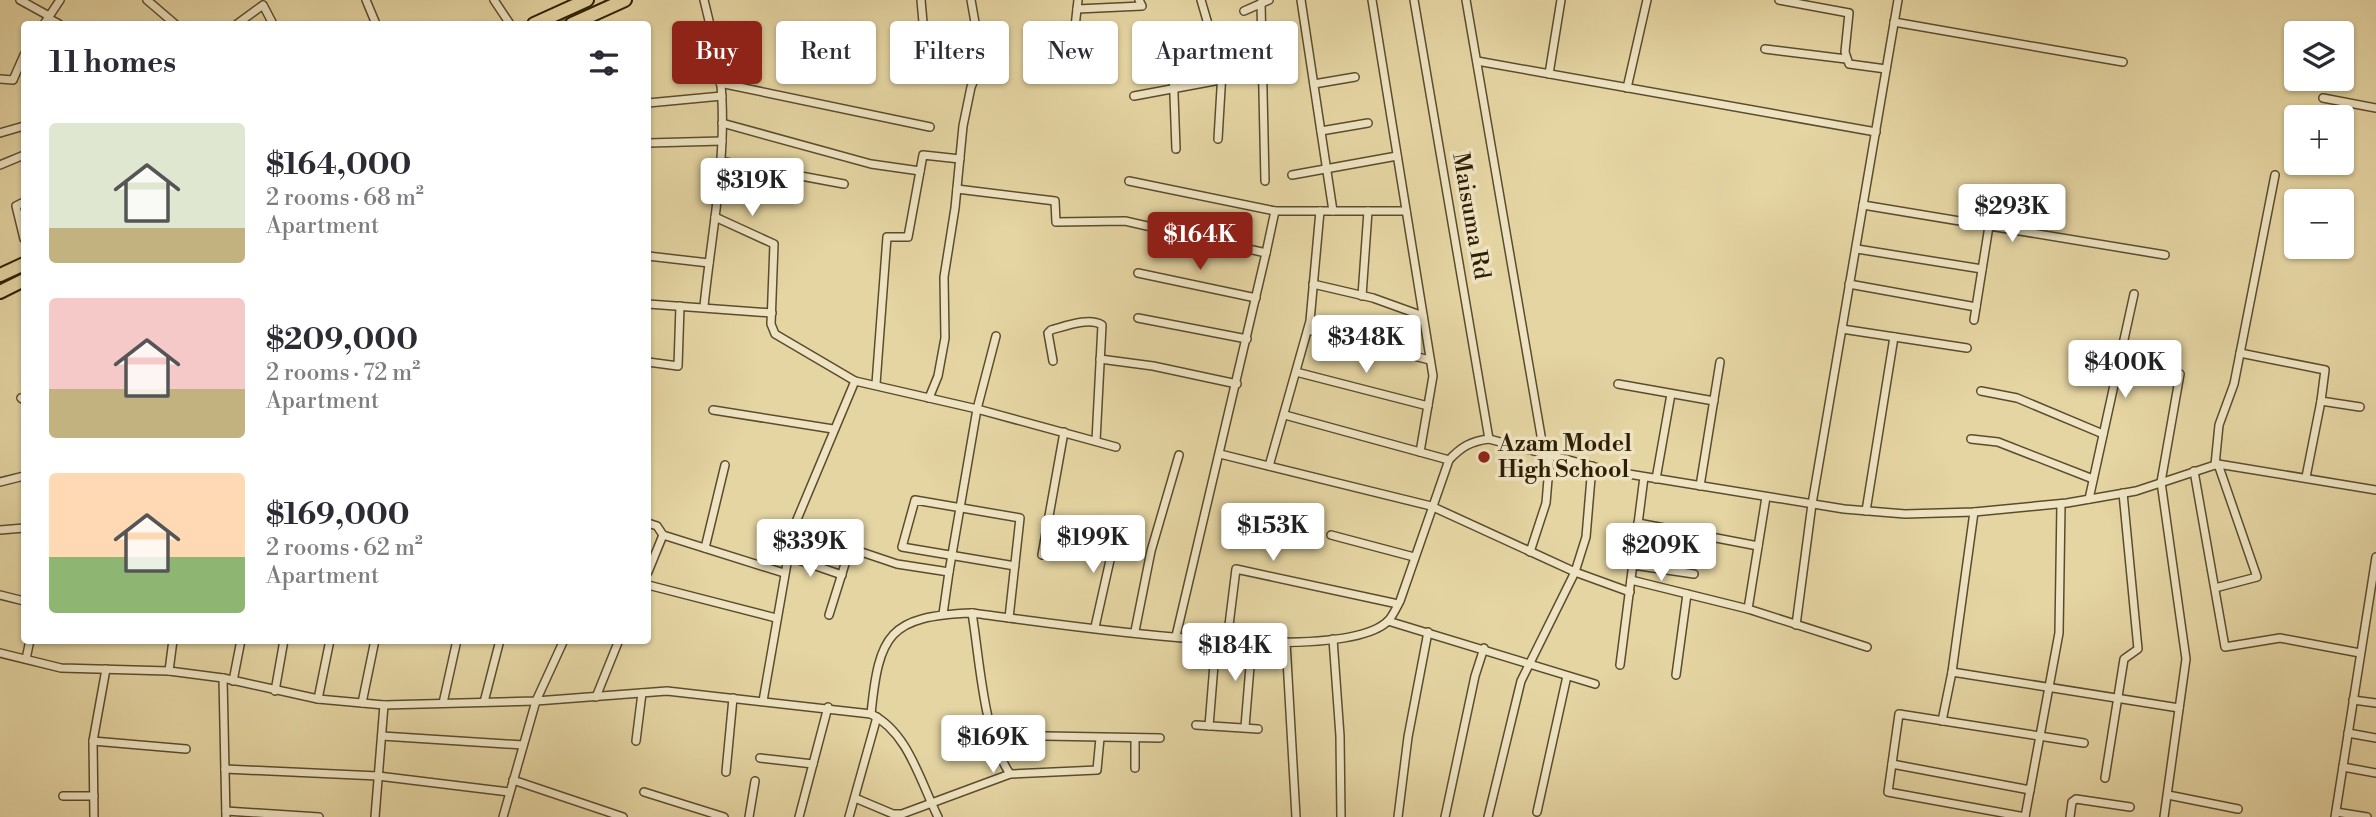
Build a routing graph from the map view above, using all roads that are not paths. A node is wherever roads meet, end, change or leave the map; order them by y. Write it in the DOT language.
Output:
graph roads {
  1 [pos="20,0"];
  2 [pos="60,0"];
  3 [pos="147,0"];
  4 [pos="366,0"];
  5 [pos="494,0"];
  6 [pos="587,0"];
  7 [pos="625,0"];
  8 [pos="704,0"];
  9 [pos="921,0"];
  10 [pos="971,0"];
  11 [pos="1139,0"];
  12 [pos="1201,0"];
  13 [pos="1269,0"];
  14 [pos="1301,0"];
  15 [pos="1372,0"];
  16 [pos="1414,0"];
  17 [pos="1466,0"];
  18 [pos="1562,0"];
  19 [pos="1647,0"];
  20 [pos="1779,0"];
  21 [pos="1898,0"];
  22 [pos="267,2"];
  23 [pos="567,4"];
  24 [pos="1078,4"];
  25 [pos="1261,4"];
  26 [pos="1244,11"];
  27 [pos="47,20"];
  28 [pos="172,21"];
  29 [pos="241,21"];
  30 [pos="272,21"];
  31 [pos="375,21"];
  32 [pos="508,21"];
  33 [pos="539,21"];
  34 [pos="579,21"];
  35 [pos="708,21"];
  36 [pos="923,21"];
  37 [pos="1208,21"];
  38 [pos="1262,21"];
  39 [pos="1894,22"];
  40 [pos="1765,49"];
  41 [pos="1846,59"];
  42 [pos="1477,61"];
  43 [pos="21,62"];
  44 [pos="2123,62"];
  45 [pos="1886,69"];
  46 [pos="1549,74"];
  47 [pos="1355,77"];
  48 [pos="0,79"];
  49 [pos="1314,83"];
  50 [pos="720,84"];
  51 [pos="725,84"];
  52 [pos="1173,84"];
  53 [pos="1195,84"];
  54 [pos="1222,84"];
  55 [pos="1263,84"];
  56 [pos="1627,88"];
  57 [pos="1173,89"];
  58 [pos="722,96"];
  59 [pos="1134,96"];
  60 [pos="2323,98"];
  61 [pos="651,103"];
  62 [pos="2376,108"];
  63 [pos="0,123"];
  64 [pos="722,123"];
  65 [pos="1368,123"];
  66 [pos="21,127"];
  67 [pos="930,127"];
  68 [pos="1321,131"];
  69 [pos="2,132"];
  70 [pos="1875,132"];
  71 [pos="1218,139"];
  72 [pos="722,141"];
  73 [pos="651,143"];
  74 [pos="1176,149"];
  75 [pos="21,156"];
  76 [pos="1397,156"];
  77 [pos="960,159"];
  78 [pos="720,161"];
  79 [pos="0,165"];
  80 [pos="1327,168"];
  81 [pos="920,171"];
  82 [pos="1292,175"];
  83 [pos="2275,175"];
  84 [pos="1129,181"];
  85 [pos="1265,181"];
  86 [pos="844,184"];
  87 [pos="957,188"];
  88 [pos="21,203"];
  89 [pos="1863,205"];
  90 [pos="1276,211"];
  91 [pos="1320,211"];
  92 [pos="1334,211"];
  93 [pos="1368,211"];
  94 [pos="1406,211"];
  95 [pos="715,218"];
  96 [pos="21,226"];
  97 [pos="1989,226"];
  98 [pos="1857,249"];
  99 [pos="1266,253"];
  100 [pos="2165,255"];
  101 [pos="651,256"];
  102 [pos="709,263"];
  103 [pos="21,265"];
  104 [pos="1982,269"];
  105 [pos="1138,273"];
  106 [pos="0,275"];
  107 [pos="21,282"];
  108 [pos="1313,284"];
  109 [pos="1849,285"];
  110 [pos="0,292"];
  111 [pos="2134,294"];
  112 [pos="1362,296"];
  113 [pos="1256,298"];
  114 [pos="651,304"];
  115 [pos="680,306"];
  116 [pos="705,306"];
  117 [pos="1976,307"];
  118 [pos="772,313"];
  119 [pos="1423,316"];
  120 [pos="1138,318"];
  121 [pos="1974,320"];
  122 [pos="1842,329"];
  123 [pos="1308,330"];
  124 [pos="996,336"];
  125 [pos="1894,337"];
  126 [pos="1247,339"];
  127 [pos="1967,348"];
  128 [pos="2240,353"];
  129 [pos="1100,359"];
  130 [pos="1430,360"];
  131 [pos="1053,361"];
  132 [pos="651,362"];
  133 [pos="1720,362"];
  134 [pos="1296,372"];
  135 [pos="2180,374"];
  136 [pos="855,381"];
  137 [pos="876,384"];
  138 [pos="1237,384"];
  139 [pos="1618,384"];
  140 [pos="1981,391"];
  141 [pos="1671,394"];
  142 [pos="929,398"];
  143 [pos="1714,401"];
  144 [pos="2320,401"];
  145 [pos="1428,406"];
  146 [pos="2360,407"];
  147 [pos="977,409"];
  148 [pos="713,410"];
  149 [pos="1285,415"];
  150 [pos="833,429"];
  151 [pos="1064,432"];
  152 [pos="2103,434"];
  153 [pos="1489,439"];
  154 [pos="1970,439"];
  155 [pos="1096,441"];
  156 [pos="1116,447"];
  157 [pos="1420,452"];
  158 [pos="1220,454"];
  159 [pos="1547,454"];
  160 [pos="1180,455"];
  161 [pos="1449,460"];
  162 [pos="2217,464"];
  163 [pos="725,465"];
  164 [pos="1269,466"];
  165 [pos="1592,466"];
  166 [pos="2194,471"];
  167 [pos="1644,477"];
  168 [pos="2306,477"];
  169 [pos="21,478"];
  170 [pos="1656,479"];
  171 [pos="2093,479"];
  172 [pos="0,482"];
  173 [pos="2161,482"];
  174 [pos="1700,486"];
  175 [pos="2376,489"];
  176 [pos="2123,493"];
  177 [pos="1766,497"];
  178 [pos="2089,499"];
  179 [pos="1812,504"];
  180 [pos="2061,504"];
  181 [pos="1431,506"];
  182 [pos="960,509"];
  183 [pos="1866,511"];
  184 [pos="1974,512"];
  185 [pos="1638,523"];
  186 [pos="651,524"];
  187 [pos="21,528"];
  188 [pos="793,529"];
  189 [pos="1117,529"];
  190 [pos="0,530"];
  191 [pos="663,535"];
  192 [pos="1331,535"];
  193 [pos="1758,546"];
  194 [pos="705,548"];
  195 [pos="850,548"];
  196 [pos="1530,552"];
  197 [pos="1042,555"];
  198 [pos="787,556"];
  199 [pos="952,557"];
  200 [pos="1414,557"];
  201 [pos="2376,557"];
  202 [pos="651,565"];
  203 [pos="1633,565"];
  204 [pos="1014,566"];
  205 [pos="949,572"];
  206 [pos="1574,572"];
  207 [pos="784,573"];
  208 [pos="1694,574"];
  209 [pos="842,575"];
  210 [pos="1631,580"];
  211 [pos="651,586"];
  212 [pos="2215,588"];
  213 [pos="1630,592"];
  214 [pos="1687,594"];
  215 [pos="0,595"];
  216 [pos="21,600"];
  217 [pos="1398,604"];
  218 [pos="1748,609"];
  219 [pos="972,613"];
  220 [pos="943,614"];
  221 [pos="829,615"];
  222 [pos="776,618"];
  223 [pos="1009,618"];
  224 [pos="1388,621"];
  225 [pos="1796,625"];
  226 [pos="1096,627"];
  227 [pos="1135,631"];
  228 [pos="1428,632"];
  229 [pos="1176,636"];
  230 [pos="1333,639"];
  231 [pos="1216,640"];
  232 [pos="1227,641"];
  233 [pos="1252,642"];
  234 [pos="1286,642"];
  235 [pos="29,644"];
  236 [pos="172,644"];
  237 [pos="240,644"];
  238 [pos="283,644"];
  239 [pos="330,644"];
  240 [pos="374,644"];
  241 [pos="456,644"];
  242 [pos="498,644"];
  243 [pos="562,644"];
  244 [pos="617,644"];
  245 [pos="1867,647"];
  246 [pos="1484,648"];
  247 [pos="0,653"];
  248 [pos="2360,653"];
  249 [pos="26,659"];
  250 [pos="1529,662"];
  251 [pos="1620,665"];
  252 [pos="106,669"];
  253 [pos="169,671"];
  254 [pos="1952,672"];
  255 [pos="1676,675"];
  256 [pos="1567,676"];
  257 [pos="223,678"];
  258 [pos="233,681"];
  259 [pos="1595,684"];
  260 [pos="2050,687"];
  261 [pos="275,691"];
  262 [pos="642,694"];
  263 [pos="596,697"];
  264 [pos="733,698"];
  265 [pos="2118,698"];
  266 [pos="318,699"];
  267 [pos="2353,700"];
  268 [pos="536,701"];
  269 [pos="763,701"];
  270 [pos="484,702"];
  271 [pos="362,703"];
  272 [pos="443,703"];
  273 [pos="2376,703"];
  274 [pos="384,705"];
  275 [pos="828,707"];
  276 [pos="2179,708"];
  277 [pos="874,715"];
  278 [pos="1942,721"];
  279 [pos="1196,725"];
  280 [pos="1209,726"];
  281 [pos="1245,727"];
  282 [pos="1258,729"];
  283 [pos="2348,733"];
  284 [pos="994,735"];
  285 [pos="2041,735"];
  286 [pos="382,736"];
  287 [pos="1160,737"];
  288 [pos="1100,738"];
  289 [pos="1135,738"];
  290 [pos="2376,738"];
  291 [pos="93,741"];
  292 [pos="636,741"];
  293 [pos="2084,743"];
  294 [pos="523,745"];
  295 [pos="186,749"];
  296 [pos="760,758"];
  297 [pos="813,764"];
  298 [pos="1892,764"];
  299 [pos="2343,767"];
  300 [pos="1135,768"];
  301 [pos="225,769"];
  302 [pos="726,772"];
  303 [pos="2376,773"];
  304 [pos="1010,774"];
  305 [pos="378,776"];
  306 [pos="2105,778"];
  307 [pos="513,780"];
  308 [pos="755,781"];
  309 [pos="2030,790"];
  310 [pos="509,792"];
  311 [pos="644,792"];
  312 [pos="2168,795"];
  313 [pos="63,796"];
  314 [pos="94,796"];
  315 [pos="855,798"];
  316 [pos="931,803"];
  317 [pos="2130,807"];
  318 [pos="601,808"];
  319 [pos="2238,809"];
  320 [pos="1537,812"];
  321 [pos="226,814"];
  322 [pos="2335,814"];
  323 [pos="893,816"];
  324 [pos="94,817"];
  325 [pos="319,817"];
  326 [pos="374,817"];
  327 [pos="503,817"];
  328 [pos="598,817"];
  329 [pos="623,817"];
  330 [pos="724,817"];
  331 [pos="750,817"];
  332 [pos="799,817"];
  333 [pos="849,817"];
  334 [pos="937,817"];
  335 [pos="1296,817"];
  336 [pos="1341,817"];
  337 [pos="1398,817"];
  338 [pos="1445,817"];
  339 [pos="1488,817"];
  340 [pos="2025,817"];
  341 [pos="2070,817"];
  342 [pos="2164,817"];
  343 [pos="2367,817"];
  1 -- 27 [label="street"];
  2 -- 27 [label="street"];
  3 -- 28 [label="street"];
  4 -- 31 [label="street"];
  5 -- 32 [label="street"];
  6 -- 23 [label="main road"];
  7 -- 34 [label="main road"];
  8 -- 35 [label="street"];
  9 -- 36 [label="street"];
  10 -- 77 [label="street"];
  11 -- 24 [label="street"];
  12 -- 37 [label="street"];
  13 -- 25 [label="street"];
  14 -- 49 [label="street"];
  15 -- 76 [label="street"];
  16 -- 153 [label="street, Maisuma Rd"];
  17 -- 42 [label="street"];
  18 -- 46 [label="street"];
  19 -- 56 [label="street"];
  20 -- 41 [label="street"];
  21 -- 39 [label="street"];
  22 -- 29 [label="street"];
  22 -- 30 [label="street"];
  23 -- 33 [label="main road"];
  25 -- 26 [label="street"];
  25 -- 38 [label="street"];
  39 -- 44 [label="street"];
  39 -- 45 [label="street"];
  40 -- 41 [label="street"];
  41 -- 45 [label="street"];
  42 -- 46 [label="street"];
  42 -- 159 [label="street"];
  43 -- 48 [label="street"];
  45 -- 70 [label="street"];
  46 -- 56 [label="street"];
  47 -- 49 [label="street"];
  49 -- 68 [label="street"];
  50 -- 58 [label="street"];
  51 -- 67 [label="street"];
  52 -- 57 [label="street"];
  53 -- 57 [label="street"];
  54 -- 71 [label="street"];
  55 -- 85 [label="street"];
  56 -- 70 [label="street"];
  57 -- 59 [label="street"];
  57 -- 74 [label="street"];
  58 -- 61 [label="street"];
  58 -- 64 [label="street"];
  60 -- 62 [label="street"];
  63 -- 69 [label="street"];
  64 -- 72 [label="street"];
  64 -- 81 [label="street"];
  65 -- 68 [label="street"];
  66 -- 69 [label="street"];
  68 -- 80 [label="street"];
  70 -- 89 [label="street"];
  72 -- 73 [label="street"];
  72 -- 78 [label="street"];
  75 -- 79 [label="street"];
  76 -- 80 [label="street"];
  76 -- 94 [label="street"];
  77 -- 81 [label="street"];
  77 -- 87 [label="street"];
  78 -- 86 [label="street"];
  78 -- 95 [label="street"];
  80 -- 82 [label="street"];
  80 -- 92 [label="street"];
  81 -- 137 [label="street"];
  83 -- 128 [label="street"];
  84 -- 90 [label="street"];
  87 -- 99 [label="street"];
  87 -- 142 [label="street"];
  88 -- 96 [label="street"];
  89 -- 97 [label="street"];
  89 -- 98 [label="street"];
  90 -- 91 [label="street"];
  90 -- 99 [label="street"];
  91 -- 92 [label="street"];
  91 -- 108 [label="street"];
  92 -- 93 [label="street"];
  93 -- 94 [label="street"];
  93 -- 112 [label="street"];
  94 -- 119 [label="street"];
  95 -- 102 [label="street"];
  95 -- 118 [label="street"];
  97 -- 100 [label="street"];
  97 -- 104 [label="street"];
  98 -- 104 [label="street"];
  98 -- 109 [label="street"];
  99 -- 113 [label="street"];
  101 -- 102 [label="street"];
  102 -- 116 [label="street"];
  103 -- 106 [label="main road"];
  104 -- 117 [label="street"];
  105 -- 113 [label="street"];
  107 -- 110 [label="main road"];
  108 -- 112 [label="street"];
  108 -- 123 [label="street"];
  109 -- 117 [label="street"];
  109 -- 122 [label="street"];
  111 -- 152 [label="street"];
  112 -- 119 [label="street"];
  113 -- 126 [label="street"];
  114 -- 115 [label="street"];
  115 -- 116 [label="street"];
  115 -- 132 [label="street"];
  116 -- 118 [label="street"];
  117 -- 121 [label="street"];
  118 -- 136 [label="street"];
  119 -- 130 [label="street"];
  120 -- 126 [label="street"];
  122 -- 125 [label="street"];
  122 -- 179 [label="street"];
  123 -- 130 [label="street"];
  123 -- 134 [label="street"];
  124 -- 147 [label="street"];
  125 -- 127 [label="street"];
  125 -- 183 [label="street"];
  126 -- 138 [label="street"];
  128 -- 144 [label="street"];
  128 -- 162 [label="street"];
  129 -- 131 [label="street"];
  129 -- 138 [label="street"];
  129 -- 155 [label="street"];
  130 -- 145 [label="street"];
  133 -- 143 [label="street"];
  134 -- 145 [label="street"];
  134 -- 149 [label="street"];
  135 -- 173 [label="street"];
  136 -- 137 [label="street"];
  136 -- 150 [label="street"];
  137 -- 142 [label="street"];
  138 -- 158 [label="street"];
  139 -- 141 [label="street"];
  140 -- 152 [label="street"];
  141 -- 143 [label="street"];
  141 -- 170 [label="street"];
  142 -- 147 [label="street"];
  143 -- 174 [label="street"];
  144 -- 146 [label="street"];
  144 -- 168 [label="street"];
  145 -- 157 [label="street"];
  147 -- 151 [label="street"];
  147 -- 182 [label="street"];
  148 -- 150 [label="street"];
  149 -- 157 [label="street"];
  149 -- 164 [label="street"];
  150 -- 188 [label="street"];
  151 -- 155 [label="street"];
  151 -- 197 [label="street"];
  152 -- 171 [label="street"];
  153 -- 159 [label="street"];
  153 -- 161 [label="street"];
  154 -- 171 [label="street"];
  155 -- 156 [label="street"];
  157 -- 161 [label="street"];
  158 -- 164 [label="street"];
  158 -- 229 [label="street"];
  159 -- 165 [label="street"];
  159 -- 196 [label="street"];
  160 -- 227 [label="street"];
  161 -- 181 [label="street"];
  162 -- 166 [label="street"];
  162 -- 168 [label="street"];
  162 -- 212 [label="street"];
  163 -- 194 [label="street"];
  164 -- 181 [label="street"];
  165 -- 167 [label="street"];
  165 -- 206 [label="street"];
  166 -- 173 [label="street"];
  166 -- 212 [label="street"];
  167 -- 170 [label="street"];
  167 -- 185 [label="street"];
  168 -- 175 [label="street"];
  169 -- 172 [label="street"];
  170 -- 174 [label="street"];
  171 -- 178 [label="street"];
  173 -- 176 [label="street"];
  173 -- 276 [label="street"];
  174 -- 177 [label="street"];
  176 -- 178 [label="street"];
  176 -- 265 [label="street"];
  177 -- 179 [label="street"];
  177 -- 193 [label="street"];
  178 -- 180 [label="street"];
  179 -- 183 [label="street"];
  179 -- 225 [label="street"];
  180 -- 184 [label="street"];
  180 -- 260 [label="street"];
  181 -- 196 [label="street"];
  181 -- 200 [label="street"];
  182 -- 199 [label="street"];
  182 -- 199 [label="street"];
  182 -- 204 [label="street"];
  183 -- 184 [label="street"];
  184 -- 254 [label="street"];
  185 -- 193 [label="street"];
  185 -- 203 [label="street"];
  186 -- 191 [label="street"];
  187 -- 190 [label="street"];
  188 -- 195 [label="street"];
  188 -- 198 [label="street"];
  189 -- 226 [label="street"];
  191 -- 194 [label="street"];
  191 -- 202 [label="street"];
  192 -- 200 [label="street"];
  193 -- 218 [label="street"];
  194 -- 207 [label="street"];
  195 -- 205 [label="street"];
  195 -- 209 [label="street"];
  196 -- 206 [label="street"];
  198 -- 207 [label="street"];
  198 -- 209 [label="street"];
  199 -- 204 [label="street"];
  199 -- 205 [label="street"];
  200 -- 217 [label="street"];
  201 -- 248 [label="street"];
  203 -- 208 [label="street"];
  203 -- 210 [label="street"];
  204 -- 223 [label="street"];
  205 -- 220 [label="street"];
  206 -- 213 [label="street"];
  206 -- 250 [label="street"];
  207 -- 222 [label="street"];
  209 -- 221 [label="street"];
  210 -- 213 [label="street"];
  210 -- 214 [label="street"];
  211 -- 222 [label="street"];
  212 -- 248 [label="street"];
  213 -- 251 [label="street"];
  214 -- 218 [label="street"];
  214 -- 255 [label="street"];
  215 -- 216 [label="street"];
  217 -- 224 [label="street"];
  217 -- 232 [label="street"];
  218 -- 225 [label="street"];
  219 -- 220 [label="street"];
  219 -- 223 [label="street"];
  219 -- 284 [label="street"];
  220 -- 277 [label="street"];
  222 -- 269 [label="street"];
  223 -- 226 [label="street"];
  224 -- 228 [label="street"];
  224 -- 230 [label="street"];
  225 -- 245 [label="street"];
  226 -- 227 [label="street"];
  227 -- 229 [label="street"];
  228 -- 246 [label="street"];
  228 -- 337 [label="street"];
  229 -- 231 [label="street"];
  230 -- 234 [label="street"];
  230 -- 336 [label="street"];
  231 -- 232 [label="street"];
  231 -- 280 [label="street"];
  232 -- 233 [label="street"];
  233 -- 234 [label="street"];
  233 -- 281 [label="street"];
  234 -- 335 [label="street"];
  235 -- 249 [label="street"];
  236 -- 253 [label="street"];
  237 -- 258 [label="street"];
  238 -- 261 [label="street"];
  239 -- 266 [label="street"];
  240 -- 271 [label="street"];
  241 -- 272 [label="street"];
  242 -- 270 [label="street"];
  243 -- 268 [label="street"];
  244 -- 263 [label="street"];
  246 -- 250 [label="street"];
  246 -- 338 [label="street"];
  247 -- 249 [label="street"];
  248 -- 267 [label="street"];
  249 -- 252 [label="street"];
  250 -- 256 [label="street"];
  250 -- 339 [label="street"];
  252 -- 253 [label="street"];
  252 -- 291 [label="street"];
  253 -- 257 [label="street"];
  254 -- 260 [label="street"];
  254 -- 278 [label="street"];
  256 -- 259 [label="street"];
  256 -- 320 [label="street"];
  257 -- 258 [label="street"];
  257 -- 301 [label="street"];
  258 -- 261 [label="street"];
  260 -- 265 [label="street"];
  260 -- 285 [label="street"];
  261 -- 266 [label="street"];
  262 -- 263 [label="street"];
  262 -- 264 [label="street"];
  262 -- 292 [label="street"];
  263 -- 268 [label="street"];
  264 -- 269 [label="street"];
  264 -- 302 [label="street"];
  265 -- 276 [label="street"];
  265 -- 306 [label="street"];
  266 -- 271 [label="street"];
  267 -- 273 [label="street"];
  267 -- 283 [label="street"];
  268 -- 270 [label="street"];
  268 -- 294 [label="street"];
  269 -- 275 [label="street"];
  270 -- 272 [label="street"];
  271 -- 274 [label="street"];
  272 -- 274 [label="street"];
  274 -- 286 [label="street"];
  275 -- 277 [label="street"];
  275 -- 297 [label="street"];
  276 -- 312 [label="street"];
  277 -- 315 [label="street"];
  277 -- 316 [label="street"];
  278 -- 285 [label="street"];
  278 -- 298 [label="street"];
  279 -- 280 [label="street"];
  280 -- 281 [label="street"];
  281 -- 282 [label="street"];
  283 -- 290 [label="street"];
  283 -- 299 [label="street"];
  284 -- 288 [label="street"];
  284 -- 304 [label="street"];
  285 -- 293 [label="street"];
  285 -- 309 [label="street"];
  286 -- 294 [label="street"];
  286 -- 305 [label="street"];
  287 -- 289 [label="street"];
  288 -- 289 [label="street"];
  288 -- 304 [label="street"];
  289 -- 300 [label="street"];
  291 -- 295 [label="street"];
  291 -- 314 [label="street"];
  294 -- 307 [label="street"];
  296 -- 297 [label="street"];
  297 -- 332 [label="street"];
  298 -- 309 [label="street"];
  298 -- 340 [label="street"];
  299 -- 303 [label="street"];
  299 -- 322 [label="street"];
  301 -- 305 [label="street"];
  301 -- 321 [label="street"];
  304 -- 316 [label="street"];
  305 -- 310 [label="street"];
  305 -- 326 [label="street"];
  307 -- 310 [label="street"];
  307 -- 318 [label="street"];
  308 -- 331 [label="street"];
  309 -- 340 [label="street"];
  310 -- 327 [label="street"];
  311 -- 330 [label="street"];
  312 -- 319 [label="street"];
  312 -- 342 [label="street"];
  313 -- 314 [label="street"];
  314 -- 324 [label="street"];
  315 -- 323 [label="street"];
  315 -- 333 [label="street"];
  316 -- 323 [label="street"];
  316 -- 334 [label="street"];
  317 -- 341 [label="street"];
  318 -- 328 [label="street"];
  318 -- 329 [label="street"];
  321 -- 325 [label="street"];
  322 -- 343 [label="street"];
}
